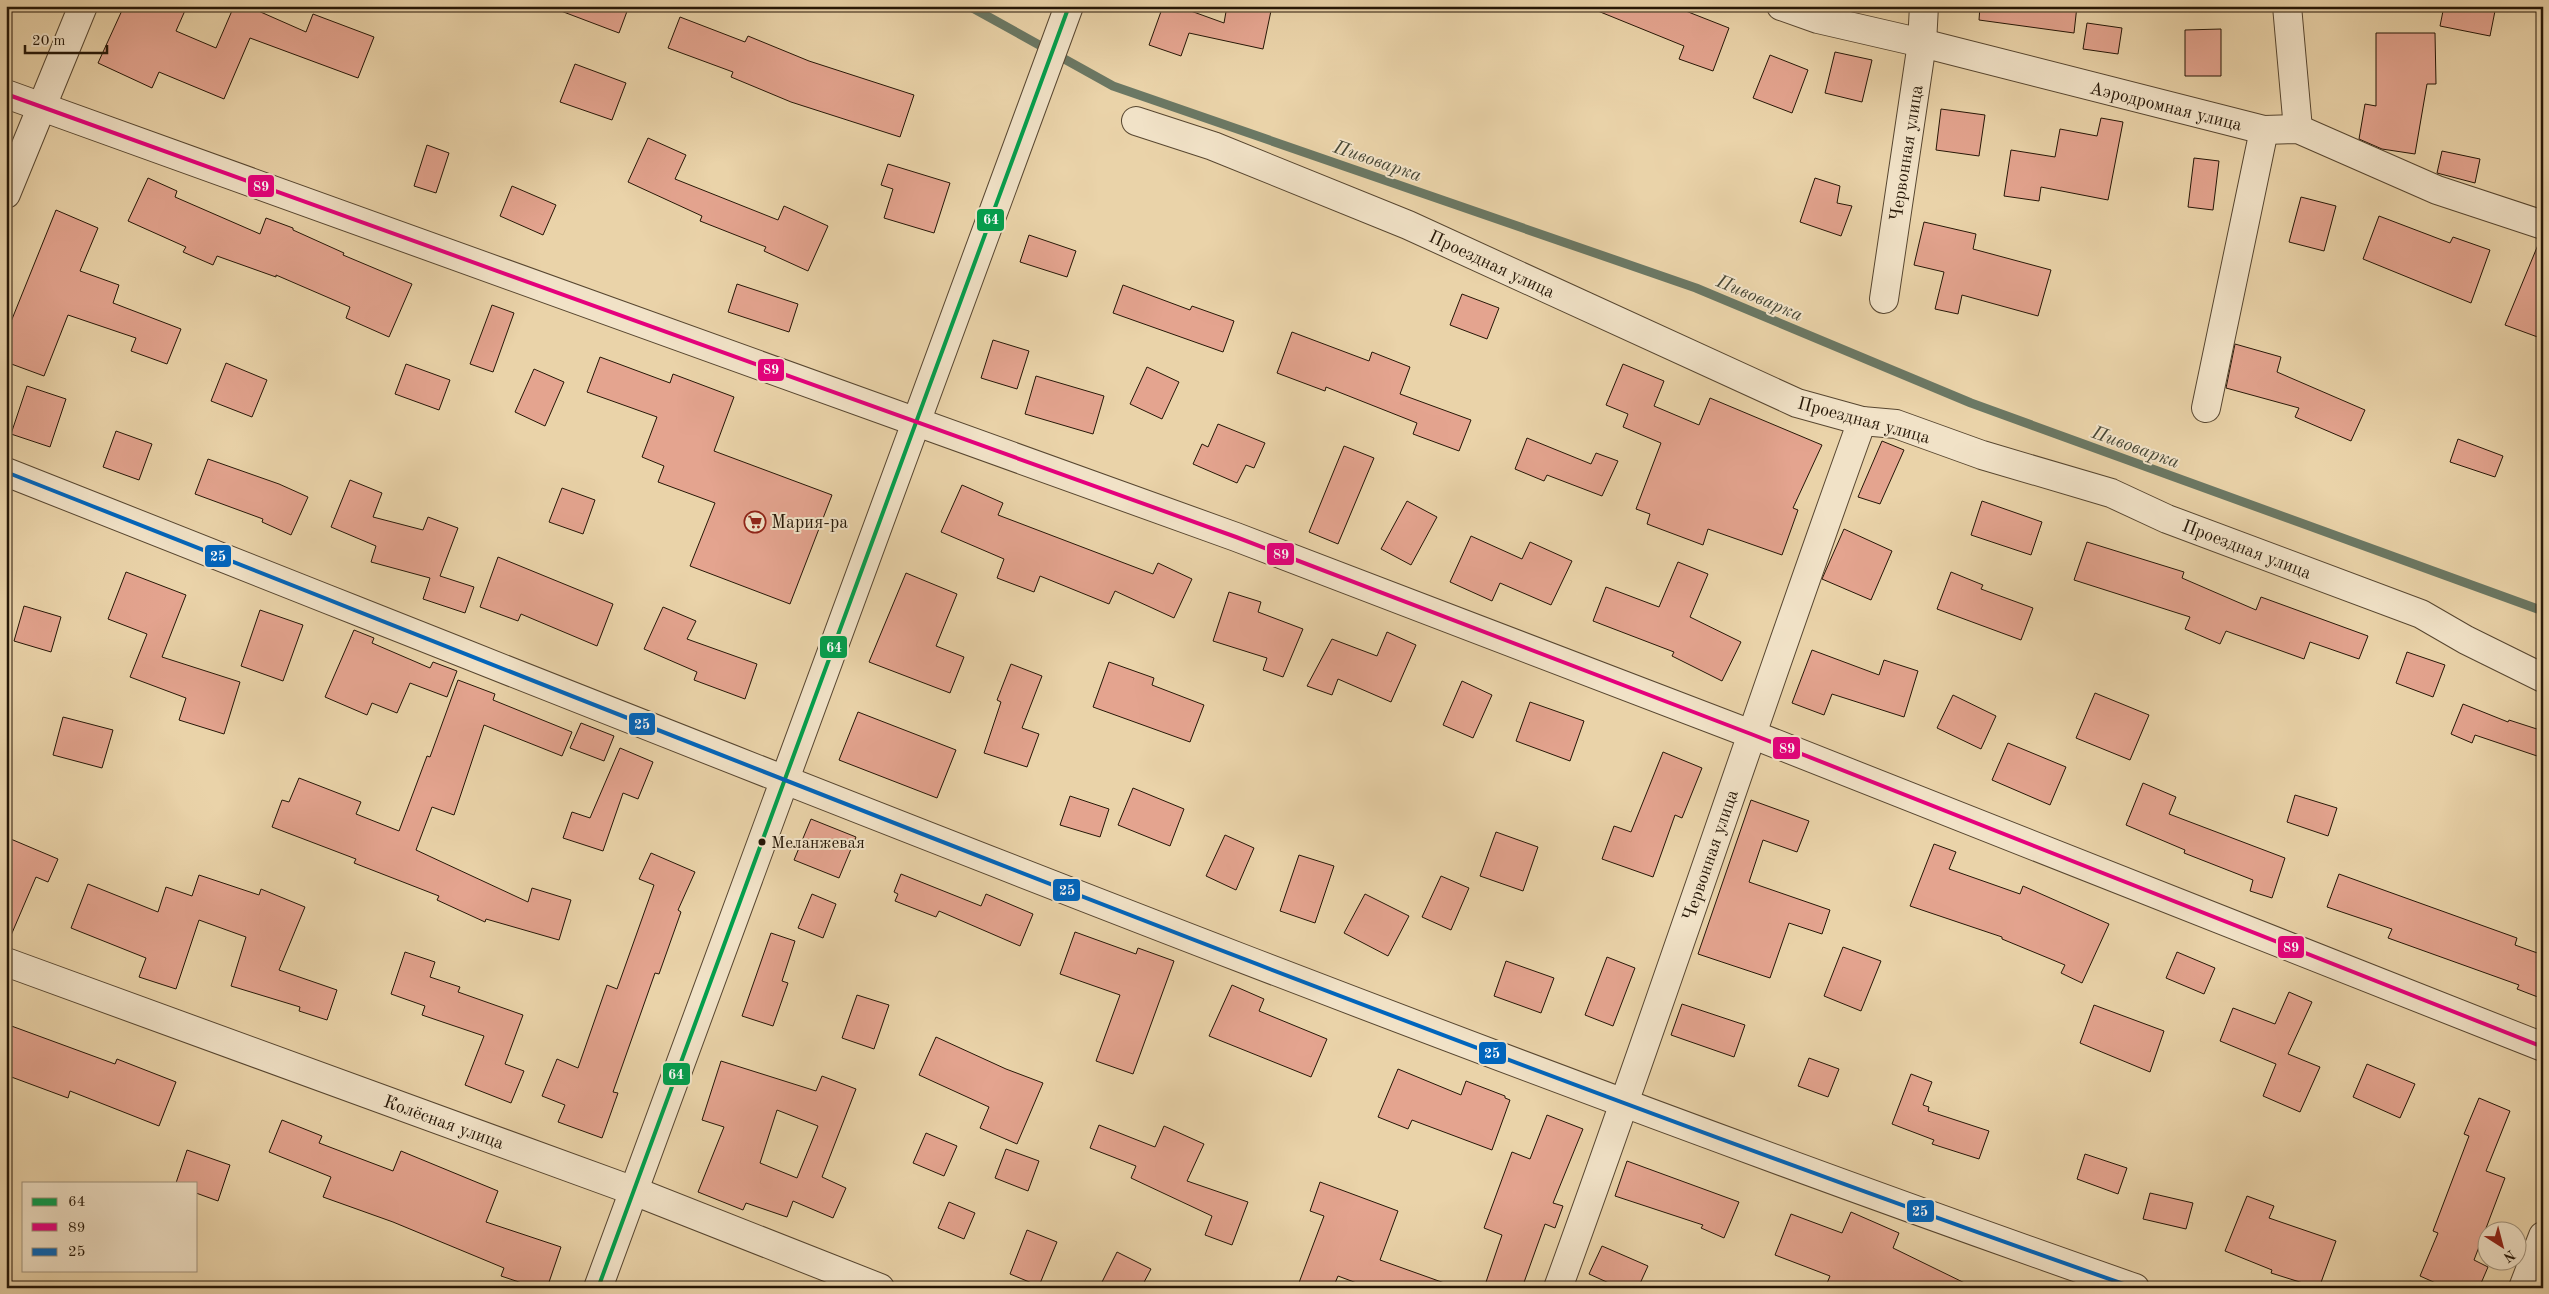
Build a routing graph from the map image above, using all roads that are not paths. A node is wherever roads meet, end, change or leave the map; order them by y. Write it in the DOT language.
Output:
graph roads {
  1 [pos="83,6"];
  2 [pos="1781,6"];
  3 [pos="1924,6"];
  4 [pos="2287,6"];
  5 [pos="1067,11"];
  6 [pos="1922,43"];
  7 [pos="6,94"];
  8 [pos="43,108"];
  9 [pos="1136,121"];
  10 [pos="2264,130"];
  11 [pos="2298,130"];
  12 [pos="6,194"];
  13 [pos="2543,225"];
  14 [pos="1884,299"];
  15 [pos="2206,408"];
  16 [pos="1862,421"];
  17 [pos="916,422"];
  18 [pos="6,472"];
  19 [pos="2543,678"];
  20 [pos="1751,734"];
  21 [pos="786,780"];
  22 [pos="6,962"];
  23 [pos="2543,1047"];
  24 [pos="1625,1105"];
  25 [pos="634,1191"];
  26 [pos="2543,1236"];
  27 [pos="598,1288"];
  28 [pos="880,1288"];
  29 [pos="1558,1288"];
  30 [pos="2135,1288"];
  31 [pos="2523,1288"];
  1 -- 8 [label="street"];
  2 -- 6 [label="street, Аэродромная улица"];
  3 -- 6 [label="street, Червонная улица"];
  4 -- 11 [label="street"];
  5 -- 17 [label="street"];
  6 -- 10 [label="street, Аэродромная улица"];
  6 -- 14 [label="street, Червонная улица"];
  7 -- 8 [label="street"];
  8 -- 12 [label="street"];
  8 -- 17 [label="street"];
  9 -- 16 [label="street, Проездная улица"];
  10 -- 11 [label="street, Аэродромная улица"];
  10 -- 15 [label="street"];
  11 -- 13 [label="street, Аэродромная улица"];
  16 -- 19 [label="street, Проездная улица"];
  16 -- 20 [label="street, Червонная улица"];
  17 -- 20 [label="street"];
  17 -- 21 [label="street"];
  18 -- 21 [label="street"];
  20 -- 23 [label="street"];
  20 -- 24 [label="street, Червонная улица"];
  21 -- 24 [label="street"];
  21 -- 25 [label="street"];
  22 -- 25 [label="street, Колёсная улица"];
  24 -- 29 [label="street, Червонная улица"];
  24 -- 30 [label="street"];
  25 -- 27 [label="street"];
  25 -- 28 [label="street, Колёсная улица"];
  26 -- 31 [label="street"];
}
